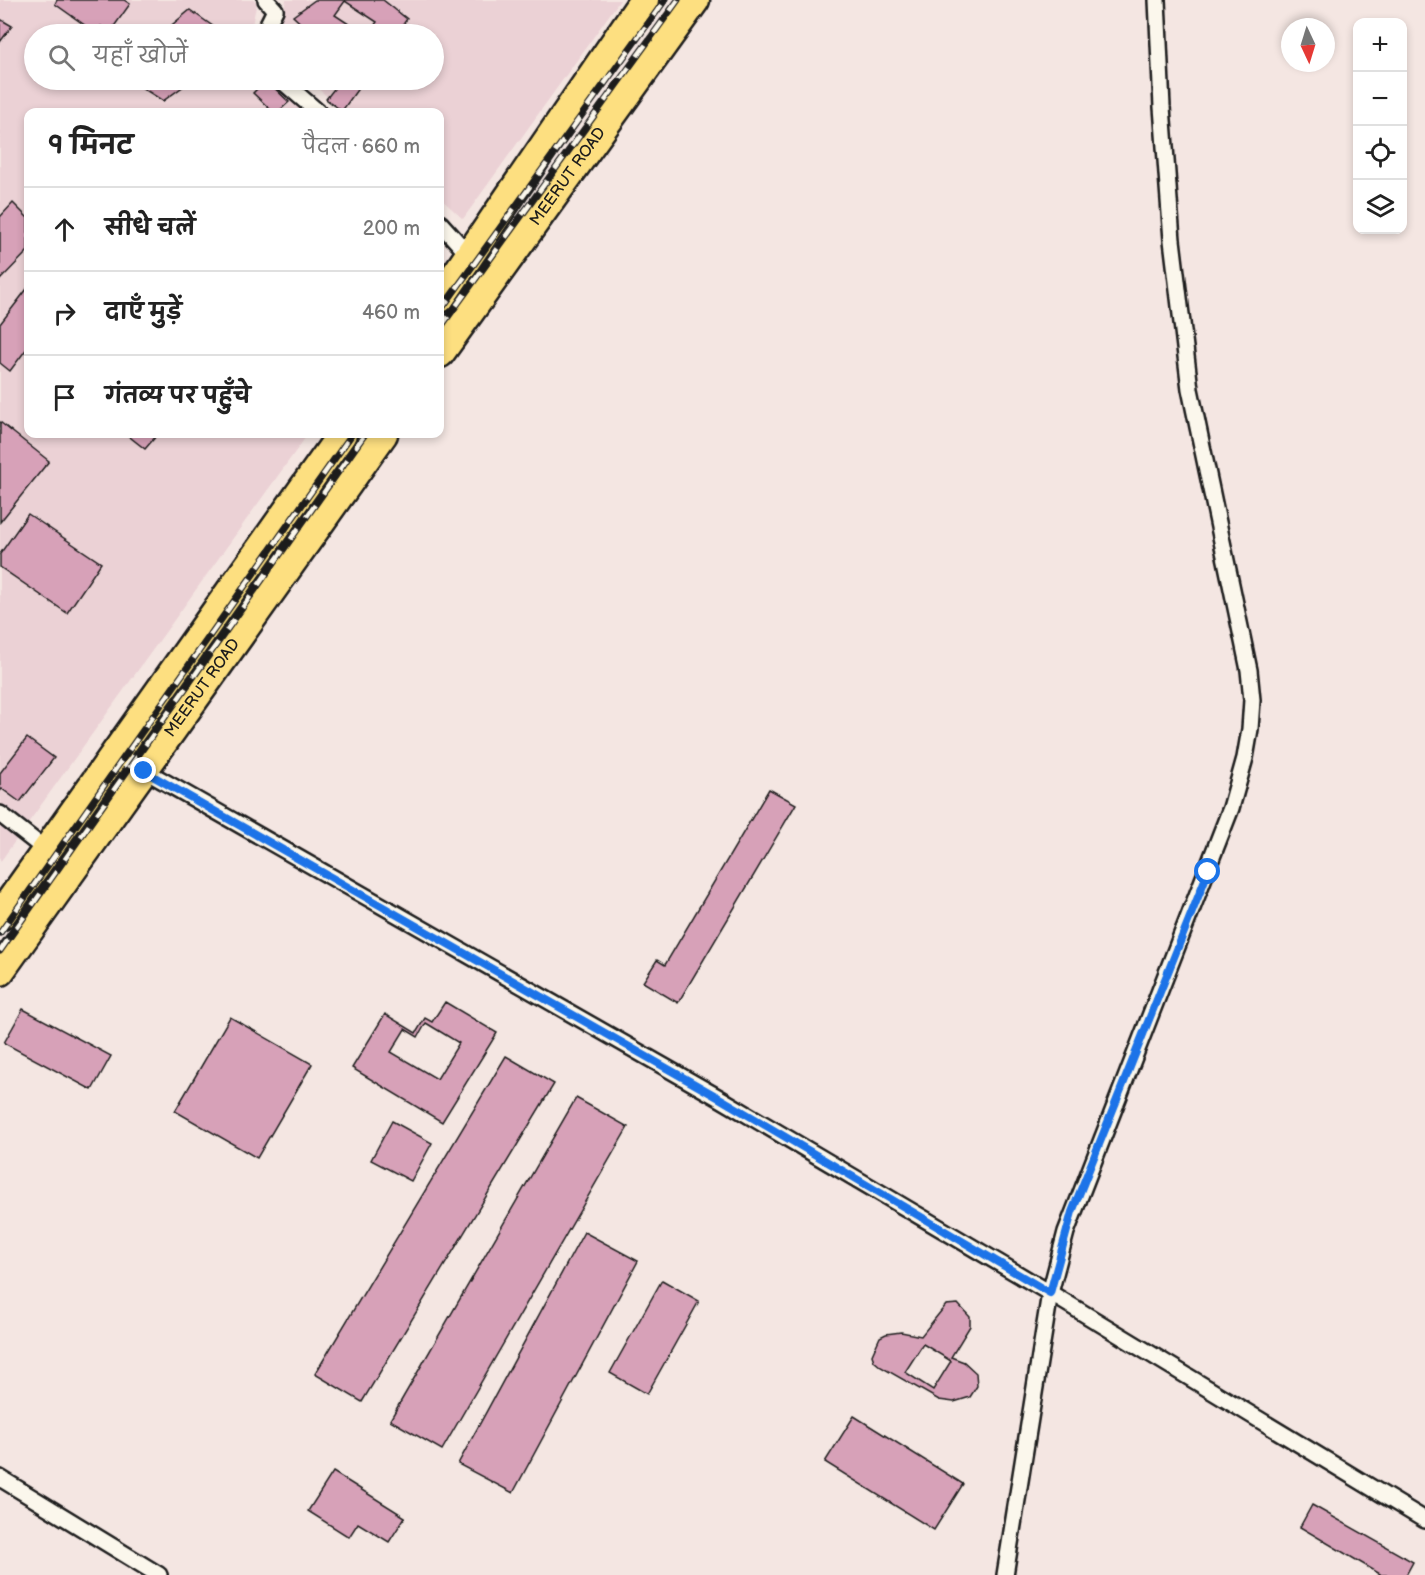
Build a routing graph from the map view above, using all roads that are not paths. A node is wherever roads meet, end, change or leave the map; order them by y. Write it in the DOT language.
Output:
graph roads {
  1 [pos="266,0"];
  2 [pos="644,0"];
  3 [pos="695,0"];
  4 [pos="1157,0"];
  5 [pos="268,24"];
  6 [pos="293,90"];
  7 [pos="313,108"];
  8 [pos="444,227"];
  9 [pos="468,254"];
  10 [pos="444,292"];
  11 [pos="444,347"];
  12 [pos="339,438"];
  13 [pos="380,438"];
  14 [pos="114,753"];
  15 [pos="144,771"];
  16 [pos="0,814"];
  17 [pos="46,850"];
  18 [pos="0,916"];
  19 [pos="0,970"];
  20 [pos="1050,1293"];
  21 [pos="0,1478"];
  22 [pos="1425,1520"];
  23 [pos="159,1575"];
  24 [pos="1005,1575"];
  1 -- 5 [label="street"];
  2 -- 9 [label="highway"];
  3 -- 11 [label="highway, MEERUT ROAD"];
  4 -- 20 [label="street"];
  6 -- 7 [label="street"];
  8 -- 9 [label="street"];
  9 -- 10 [label="highway"];
  12 -- 14 [label="highway"];
  13 -- 15 [label="highway, MEERUT ROAD"];
  14 -- 15 [label="street"];
  14 -- 17 [label="highway"];
  15 -- 19 [label="highway, MEERUT ROAD"];
  15 -- 20 [label="street"];
  16 -- 17 [label="street"];
  17 -- 18 [label="highway"];
  20 -- 22 [label="street"];
  20 -- 24 [label="street"];
  21 -- 23 [label="street"];
}
